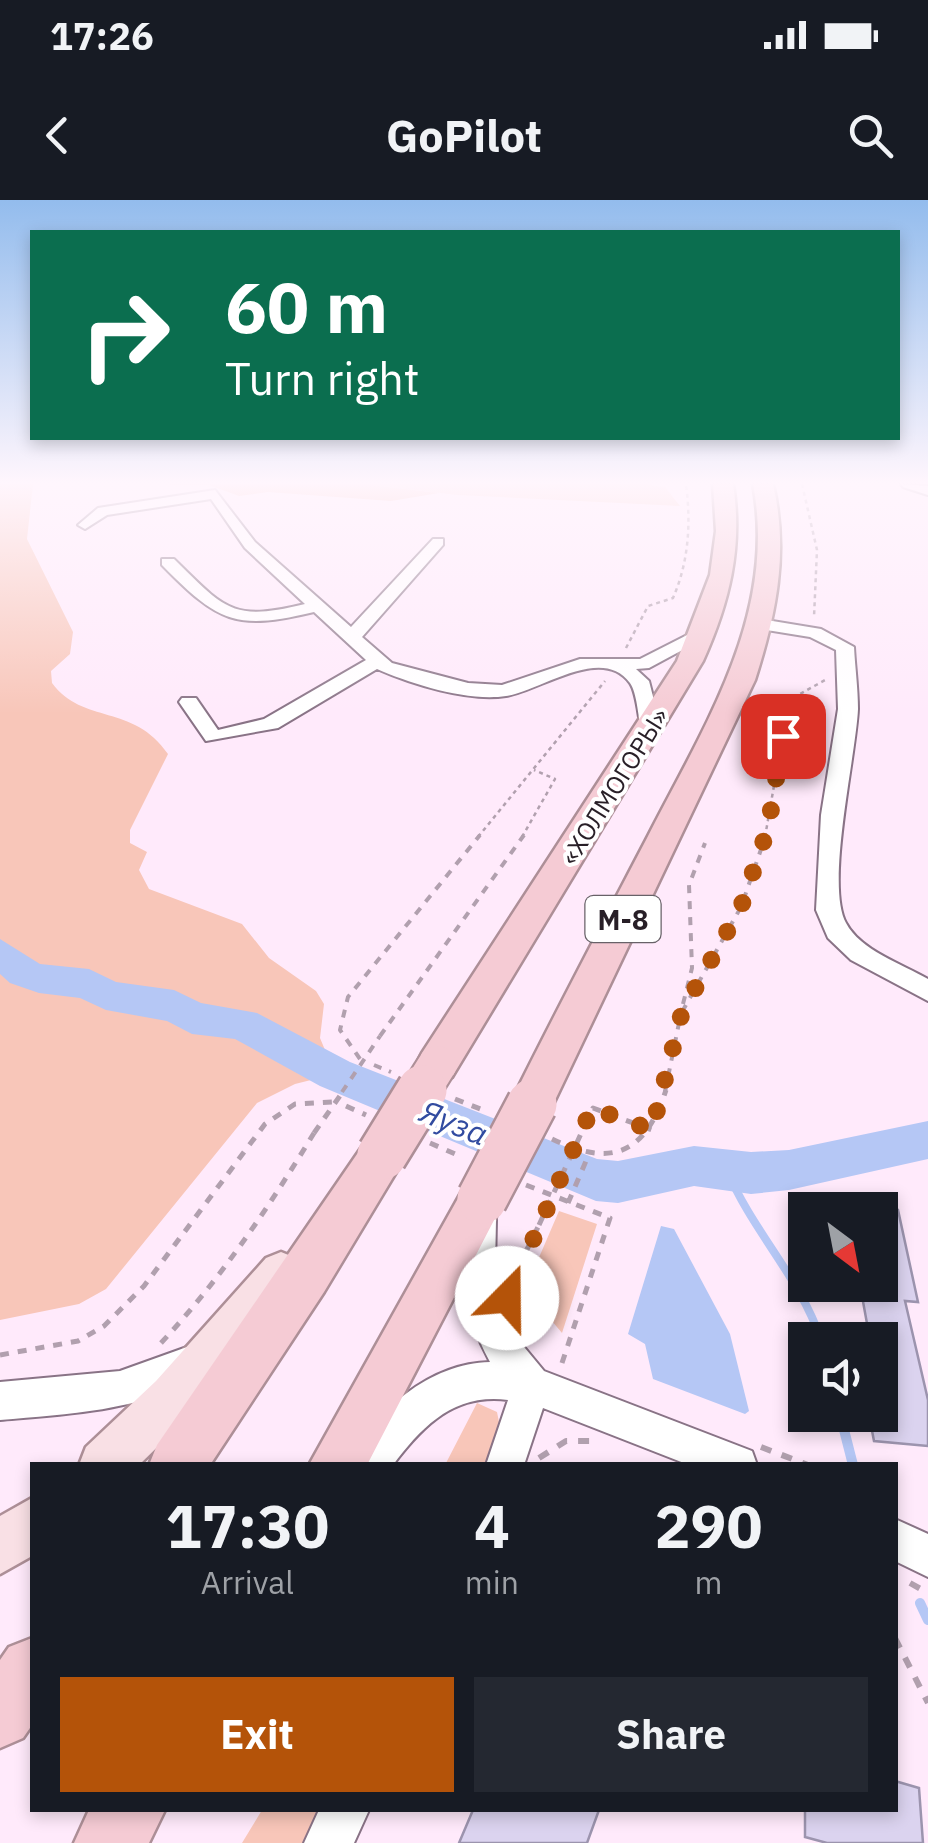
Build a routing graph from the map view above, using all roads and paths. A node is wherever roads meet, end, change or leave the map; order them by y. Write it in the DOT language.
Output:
graph roads {
  1 [pos="266,561"];
  2 [pos="421,561"];
  3 [pos="685,561"];
  4 [pos="724,561"];
  5 [pos="773,561"];
  6 [pos="817,561"];
  7 [pos="168,562"];
  8 [pos="314,607"];
  9 [pos="761,624"];
  10 [pos="703,634"];
  11 [pos="350,639"];
  12 [pos="845,647"];
  13 [pos="376,662"];
  14 [pos="618,667"];
  15 [pos="189,702"];
  16 [pos="652,728"];
  17 [pos="534,770"];
  18 [pos="705,843"];
  19 [pos="928,991"];
  20 [pos="682,1012"];
  21 [pos="360,1059"];
  22 [pos="374,1065"];
  23 [pos="392,1072"];
  24 [pos="441,1080"];
  25 [pos="332,1102"];
  26 [pos="522,1118"];
  27 [pos="652,1130"];
  28 [pos="382,1154"];
  29 [pos="590,1154"];
  30 [pos="482,1199"];
  31 [pos="568,1203"];
  32 [pos="507,1298"];
  33 [pos="225,1338"];
  34 [pos="152,1348"];
  35 [pos="0,1355"];
  36 [pos="541,1376"];
  37 [pos="574,1377"];
  38 [pos="0,1401"];
  39 [pos="605,1441"];
  40 [pos="107,1462"];
  41 [pos="179,1462"];
  42 [pos="339,1462"];
  43 [pos="372,1462"];
  44 [pos="505,1462"];
  45 [pos="536,1462"];
  46 [pos="731,1462"];
  47 [pos="30,1526"];
  48 [pos="898,1541"];
  49 [pos="0,1548"];
  50 [pos="928,1556"];
  51 [pos="898,1644"];
  52 [pos="30,1673"];
  53 [pos="928,1703"];
  54 [pos="0,1715"];
  55 [pos="129,1812"];
  56 [pos="344,1812"];
  57 [pos="109,1843"];
  58 [pos="328,1843"];
  1 -- 8 [label="street"];
  2 -- 11 [label="street"];
  3 -- 14 [label="path"];
  4 -- 10 [label="highway, «ХОЛМОГОРЫ» / М-8"];
  5 -- 9 [label="highway, «ХОЛМОГОРЫ» / М-8"];
  6 -- 12 [label="path"];
  7 -- 8 [label="street"];
  8 -- 11 [label="street"];
  9 -- 12 [label="street"];
  9 -- 26 [label="highway, «ХОЛМОГОРЫ» / М-8"];
  10 -- 14 [label="street"];
  10 -- 16 [label="highway, «ХОЛМОГОРЫ» / М-8"];
  11 -- 13 [label="street"];
  12 -- 19 [label="street"];
  12 -- 20 [label="path"];
  13 -- 14 [label="street"];
  13 -- 15 [label="street"];
  14 -- 16 [label="street"];
  14 -- 17 [label="path"];
  16 -- 24 [label="highway, «ХОЛМОГОРЫ» / М-8"];
  17 -- 21 [label="path"];
  17 -- 34 [label="path, bridge"];
  18 -- 20 [label="path"];
  20 -- 27 [label="path"];
  22 -- 23 [label="path"];
  24 -- 26 [label="path"];
  24 -- 28 [label="highway, М-8, bridge"];
  25 -- 35 [label="path"];
  26 -- 29 [label="path"];
  26 -- 30 [label="highway, М-8, bridge"];
  27 -- 29 [label="path"];
  27 -- 32 [label="path, bridge"];
  28 -- 33 [label="main road"];
  28 -- 41 [label="highway, М-8"];
  29 -- 31 [label="path"];
  30 -- 36 [label="street"];
  30 -- 42 [label="highway, М-8"];
  33 -- 38 [label="street"];
  33 -- 40 [label="main road"];
  36 -- 37 [label="path"];
  36 -- 43 [label="street"];
  36 -- 44 [label="street"];
  36 -- 46 [label="street"];
  39 -- 45 [label="path"];
  47 -- 49 [label="main road"];
  48 -- 50 [label="street"];
  51 -- 53 [label="path"];
  52 -- 54 [label="highway"];
  55 -- 57 [label="highway"];
  56 -- 58 [label="street"];
}
